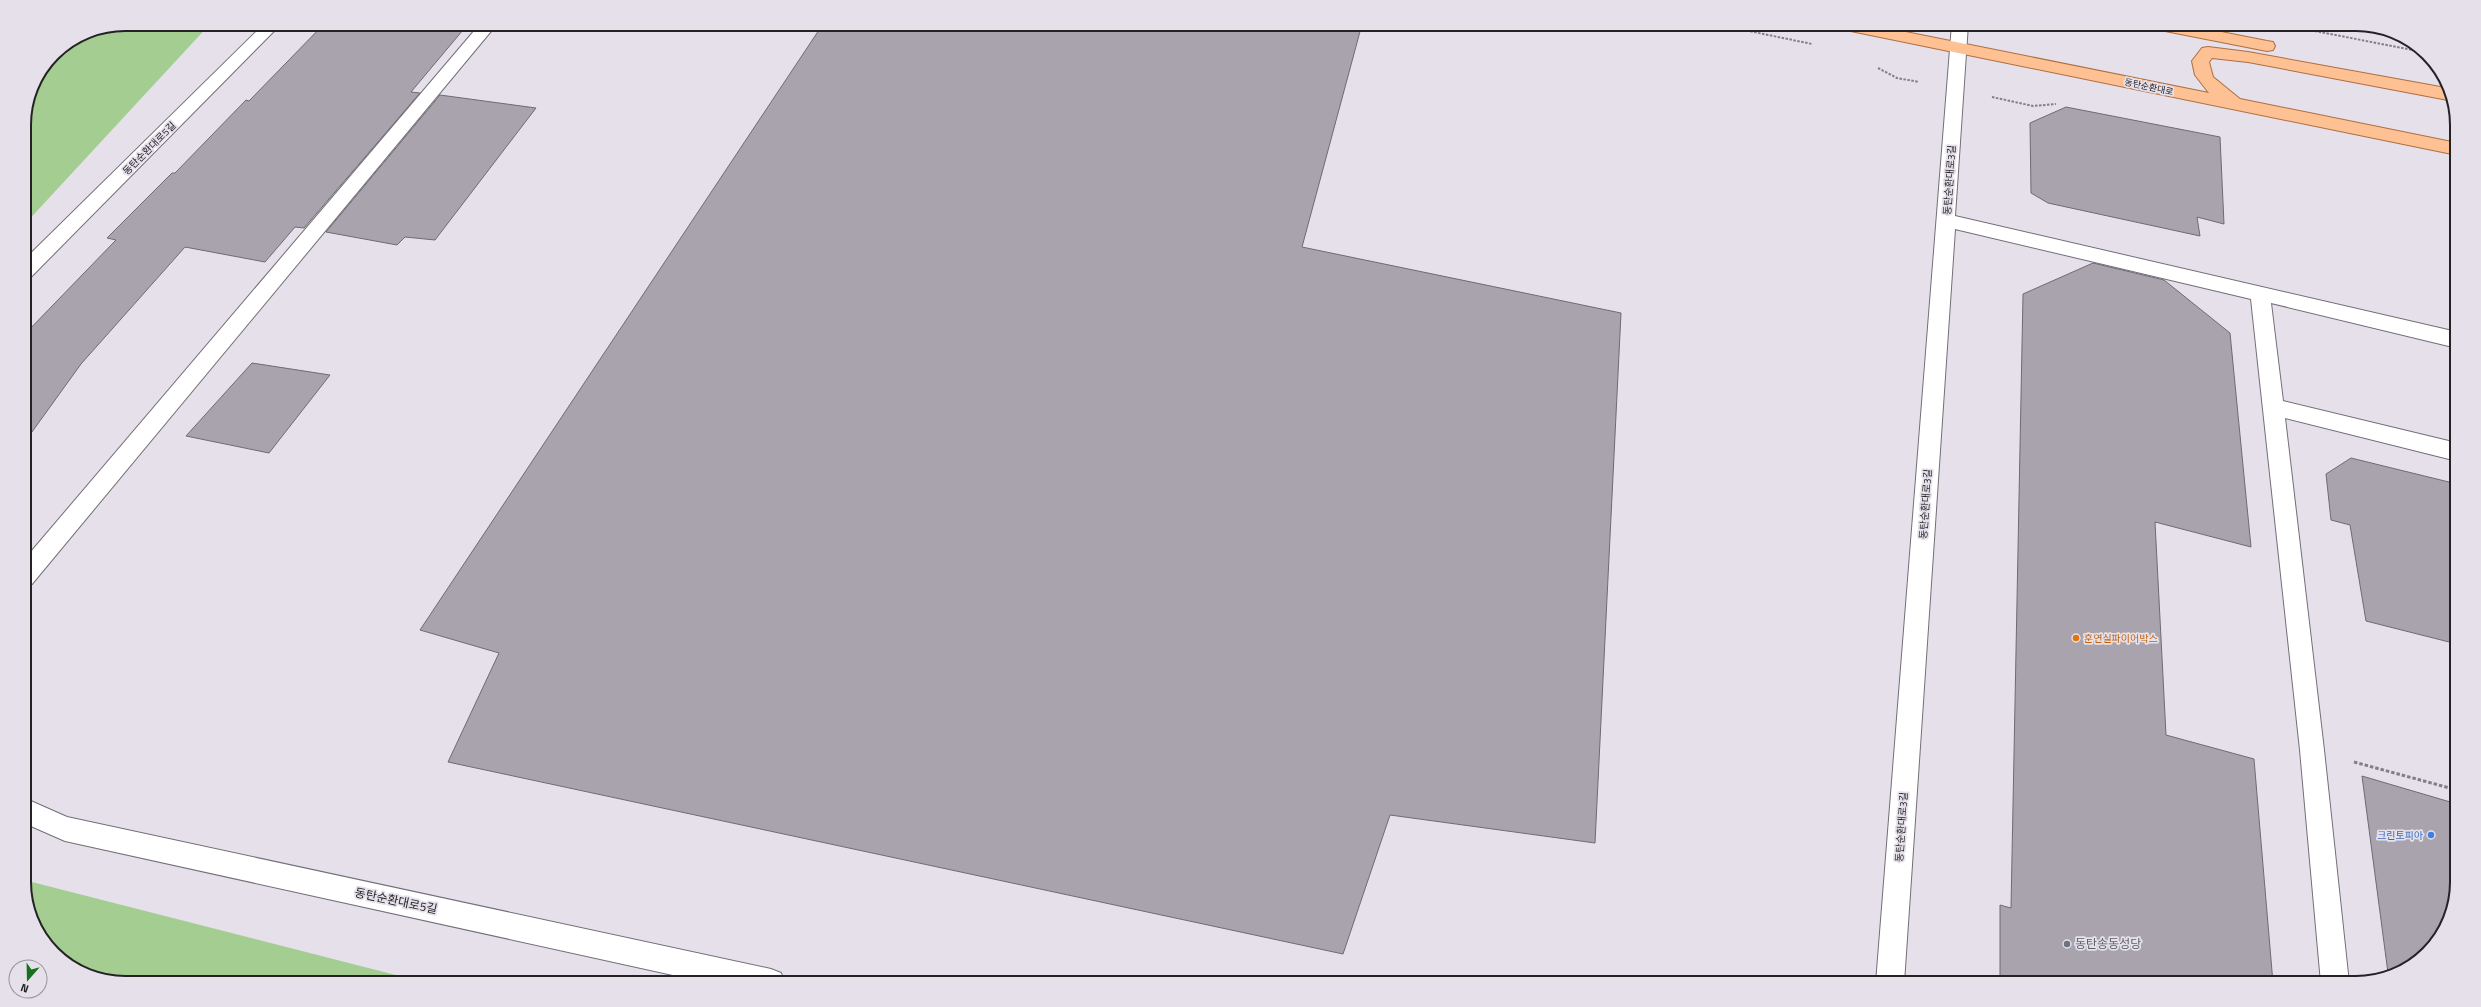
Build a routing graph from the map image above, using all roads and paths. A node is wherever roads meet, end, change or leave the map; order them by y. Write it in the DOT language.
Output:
graph roads {
  1 [pos="266,31"];
  2 [pos="483,31"];
  3 [pos="1748,31"];
  4 [pos="1875,31"];
  5 [pos="1959,31"];
  6 [pos="2192,31"];
  7 [pos="2313,31"];
  8 [pos="1815,45"];
  9 [pos="1958,48"];
  10 [pos="2411,50"];
  11 [pos="1872,64"];
  12 [pos="1897,78"];
  13 [pos="2437,78"];
  14 [pos="2444,93"];
  15 [pos="2238,105"];
  16 [pos="2450,148"];
  17 [pos="1946,220"];
  18 [pos="31,265"];
  19 [pos="2260,294"];
  20 [pos="2450,338"];
  21 [pos="2272,407"];
  22 [pos="2450,450"];
  23 [pos="31,569"];
  24 [pos="2312,750"];
  25 [pos="2450,788"];
  26 [pos="31,813"];
  27 [pos="739,976"];
  28 [pos="1891,976"];
  29 [pos="2334,976"];
  1 -- 18 [label="street, 동탄순환대로5길"];
  2 -- 23 [label="street"];
  3 -- 8 [label="path"];
  4 -- 9 [label="main road, 동탄순환대로"];
  5 -- 9 [label="street, 동탄순환대로3길"];
  6 -- 13 [label="main road"];
  7 -- 10 [label="path"];
  9 -- 15 [label="main road, 동탄순환대로"];
  9 -- 17 [label="street, 동탄순환대로3길"];
  11 -- 12 [label="path"];
  14 -- 15 [label="main road"];
  15 -- 16 [label="main road, 동탄순환대로"];
  17 -- 19 [label="street"];
  17 -- 28 [label="street, 동탄순환대로3길"];
  19 -- 20 [label="street"];
  19 -- 21 [label="street"];
  21 -- 22 [label="street"];
  21 -- 24 [label="street"];
  24 -- 25 [label="path"];
  24 -- 29 [label="street"];
  26 -- 27 [label="street, 동탄순환대로5길"];
}
